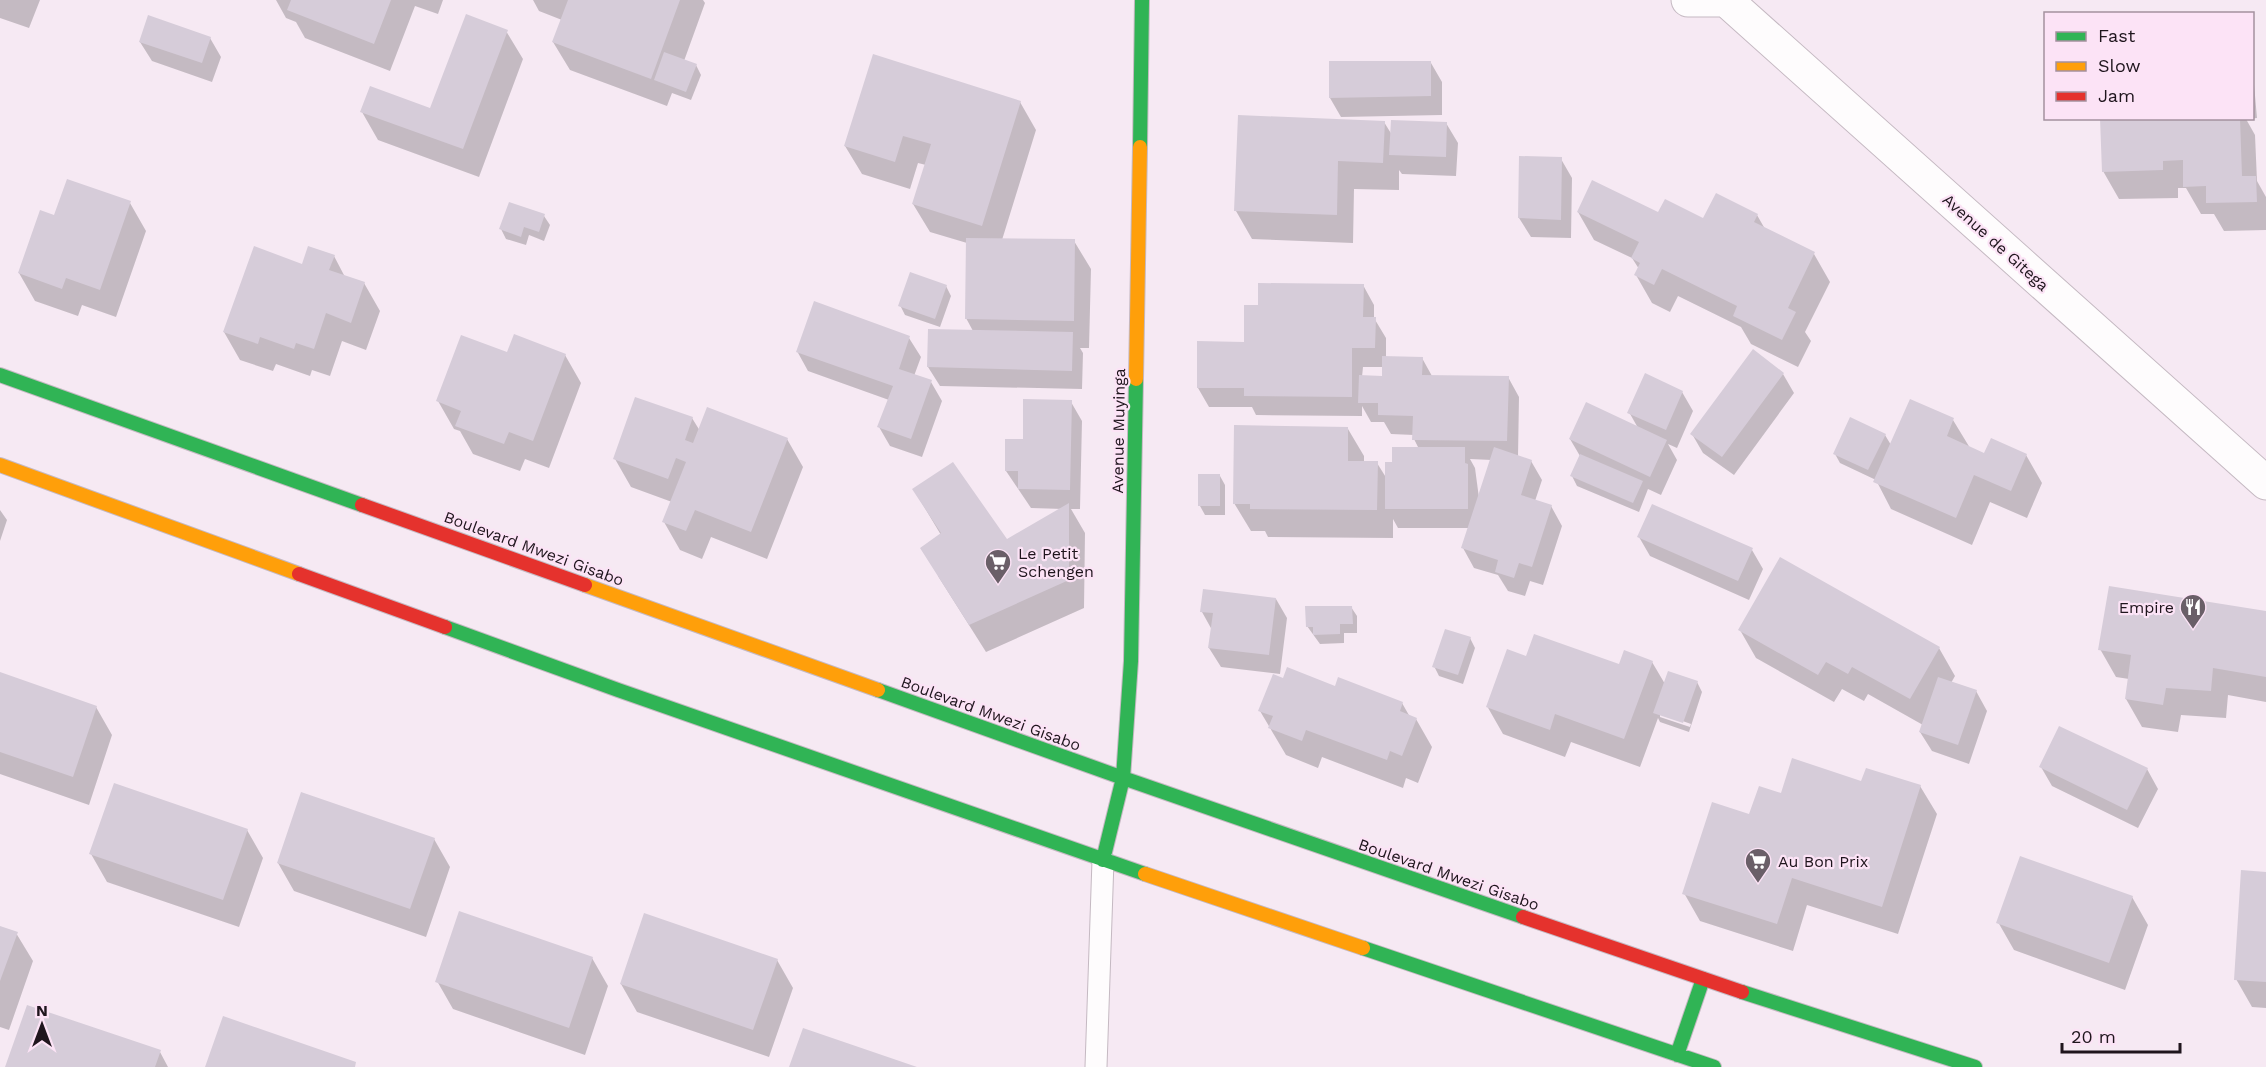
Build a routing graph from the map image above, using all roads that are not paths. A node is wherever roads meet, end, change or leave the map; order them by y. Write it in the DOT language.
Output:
graph roads {
  1 [pos="1143,0"];
  2 [pos="1688,0"];
  3 [pos="1726,0"];
  4 [pos="1733,0"];
  5 [pos="0,375"];
  6 [pos="0,465"];
  7 [pos="2266,483"];
  8 [pos="1124,778"];
  9 [pos="1103,860"];
  10 [pos="1703,979"];
  11 [pos="1677,1055"];
  12 [pos="1096,1067"];
  13 [pos="1714,1067"];
  14 [pos="1975,1067"];
  1 -- 8 [label="main road, Avenue Muyinga"];
  2 -- 3 [label="street"];
  3 -- 4 [label="street"];
  3 -- 7 [label="street, Avenue de Gitega"];
  5 -- 8 [label="main road, Boulevard Mwezi Gisabo"];
  6 -- 9 [label="main road"];
  8 -- 9 [label="main road, Avenue Muyinga"];
  8 -- 10 [label="main road, Boulevard Mwezi Gisabo"];
  9 -- 11 [label="main road"];
  9 -- 12 [label="lane"];
  10 -- 11 [label="main road"];
  10 -- 14 [label="main road, Boulevard Mwezi Gisabo"];
  11 -- 13 [label="main road"];
}
